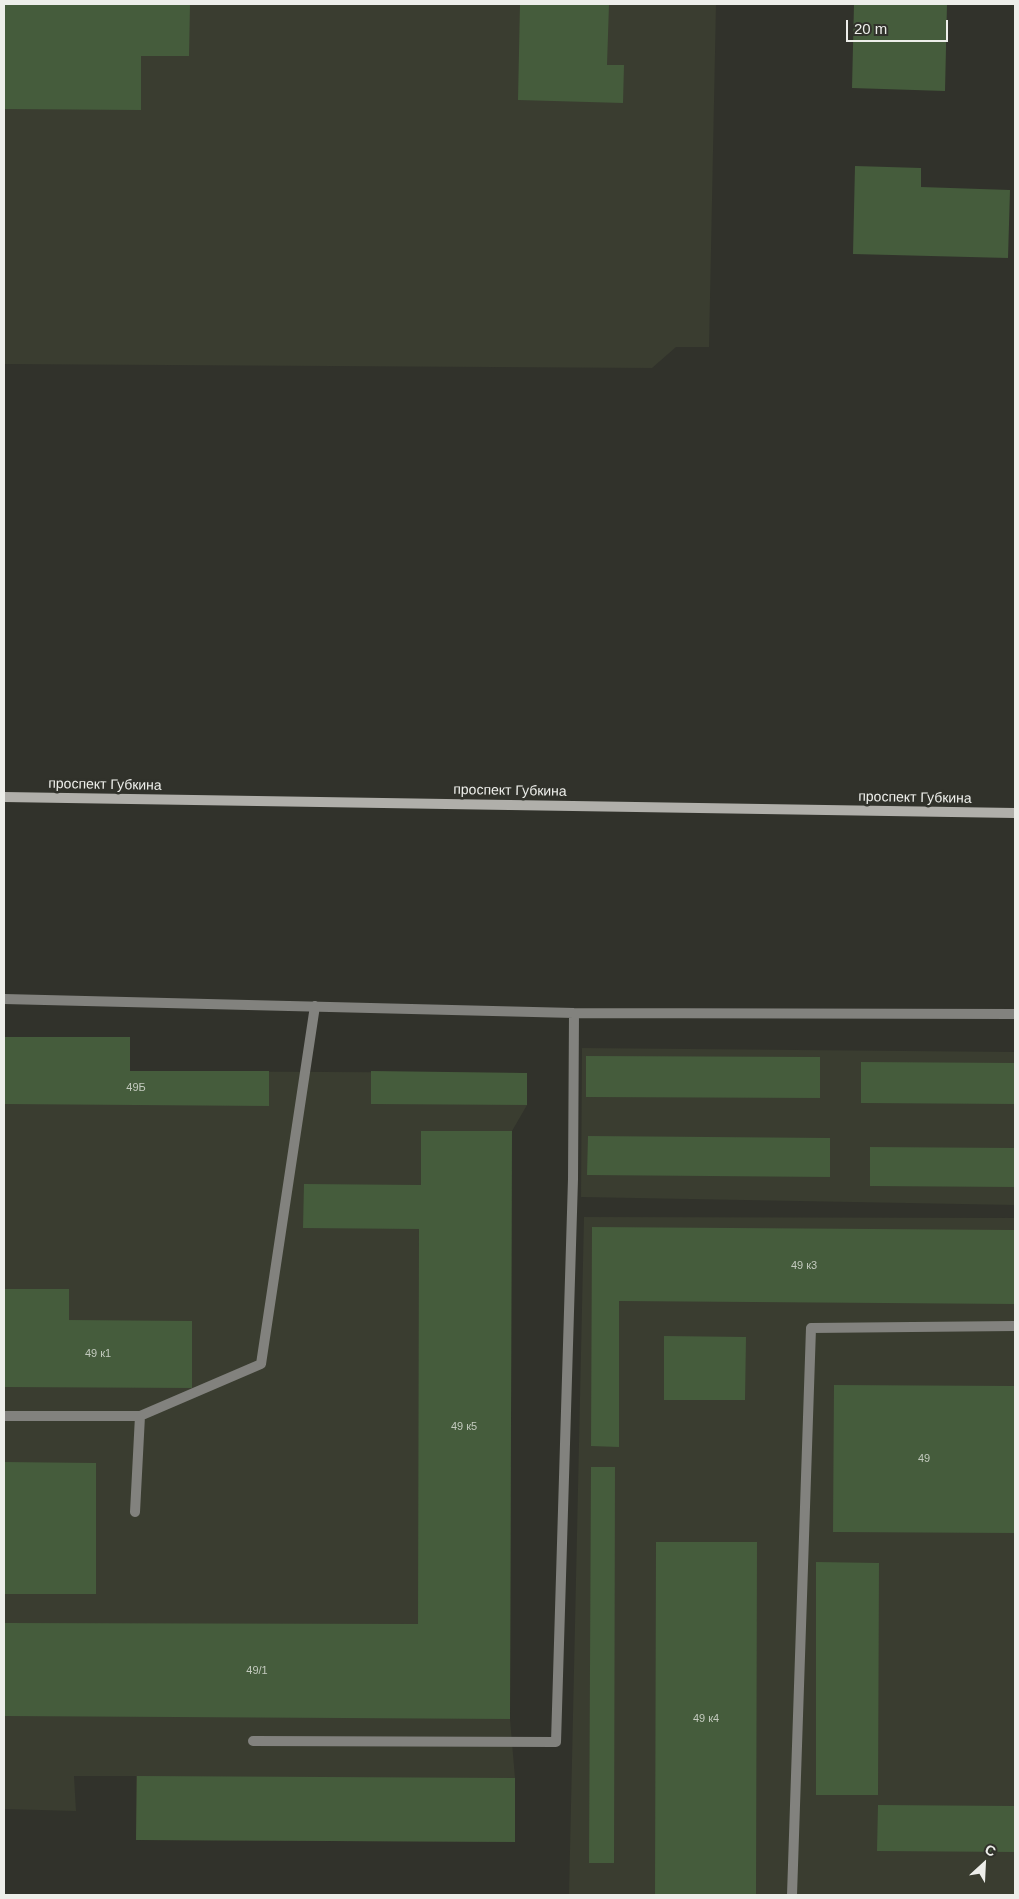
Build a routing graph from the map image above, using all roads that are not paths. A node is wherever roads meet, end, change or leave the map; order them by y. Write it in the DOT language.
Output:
graph roads {
  1 [pos="4,797"];
  2 [pos="1015,813"];
  3 [pos="4,998"];
  4 [pos="315,1006"];
  5 [pos="574,1012"];
  6 [pos="1015,1014"];
  7 [pos="1015,1326"];
  8 [pos="4,1416"];
  9 [pos="140,1416"];
  10 [pos="136,1512"];
  11 [pos="253,1741"];
  12 [pos="792,1895"];
  1 -- 2 [label="street, проспект Губкина"];
  3 -- 4 [label="lane"];
  4 -- 5 [label="lane"];
  4 -- 9 [label="lane"];
  5 -- 6 [label="lane"];
  5 -- 11 [label="lane"];
  7 -- 12 [label="lane"];
  8 -- 9 [label="lane"];
  9 -- 10 [label="lane"];
}
